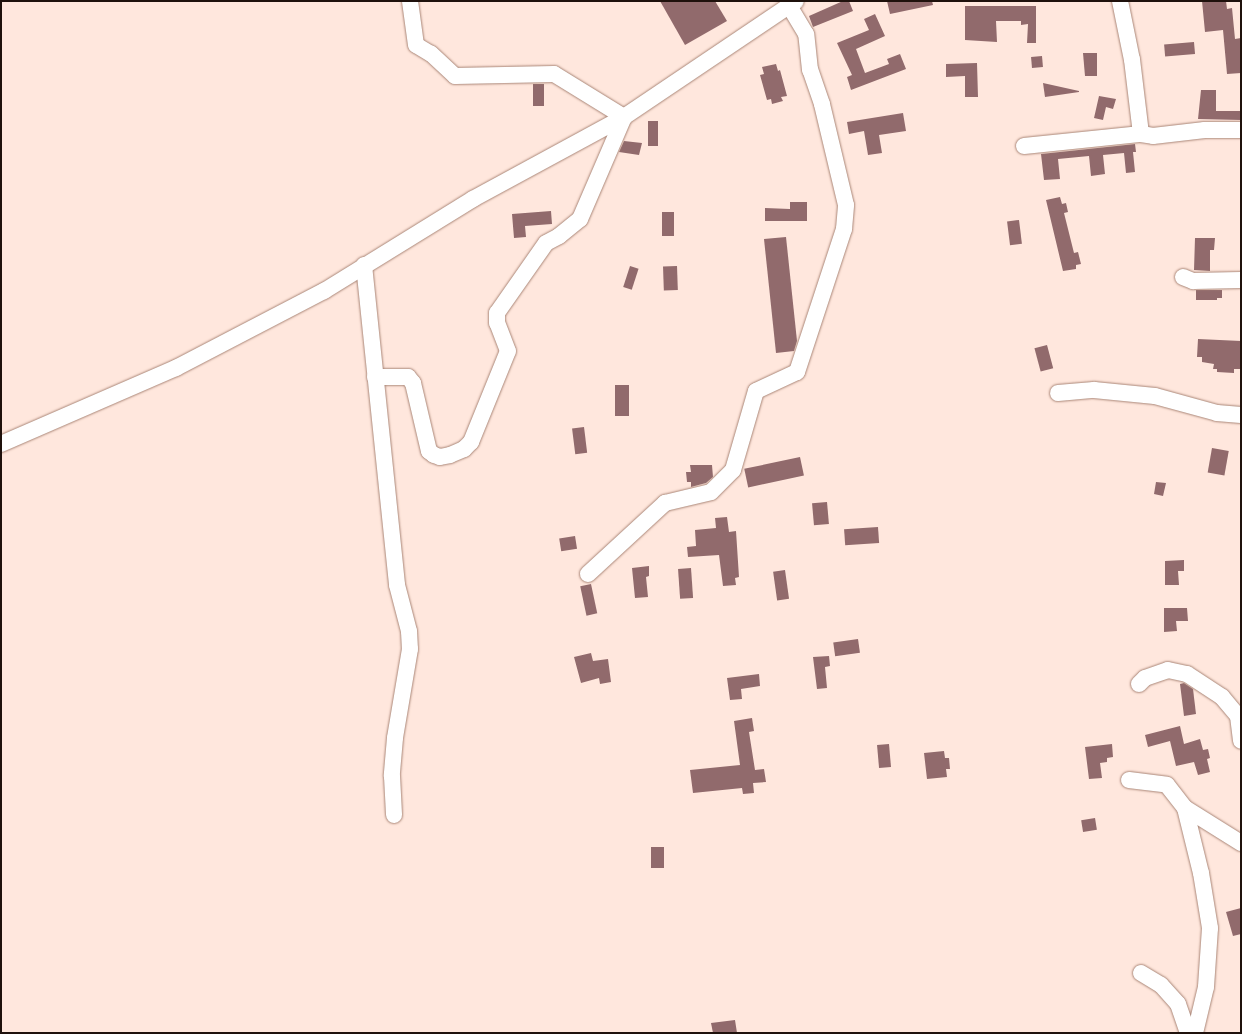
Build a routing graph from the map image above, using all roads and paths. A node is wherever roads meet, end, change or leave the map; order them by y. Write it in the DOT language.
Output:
graph roads {
  1 [pos="410,1"];
  2 [pos="1120,1"];
  3 [pos="793,3"];
  4 [pos="624,117"];
  5 [pos="1241,130"];
  6 [pos="1141,134"];
  7 [pos="1024,146"];
  8 [pos="364,265"];
  9 [pos="1183,277"];
  10 [pos="1241,280"];
  11 [pos="375,377"];
  12 [pos="1058,393"];
  13 [pos="1241,414"];
  14 [pos="1,444"];
  15 [pos="588,574"];
  16 [pos="1139,684"];
  17 [pos="1241,741"];
  18 [pos="1129,780"];
  19 [pos="1185,808"];
  20 [pos="394,815"];
  21 [pos="1241,843"];
  22 [pos="1141,973"];
  23 [pos="1188,1033"];
  24 [pos="1195,1033"];
  1 -- 4 [label="street"];
  2 -- 6 [label="street"];
  3 -- 4 [label="street"];
  3 -- 15 [label="street"];
  4 -- 8 [label="street"];
  4 -- 11 [label="street"];
  5 -- 6 [label="street"];
  6 -- 7 [label="street"];
  8 -- 11 [label="street"];
  8 -- 14 [label="street"];
  9 -- 10 [label="street"];
  11 -- 20 [label="street"];
  12 -- 13 [label="street"];
  16 -- 17 [label="street"];
  18 -- 19 [label="street"];
  19 -- 21 [label="street"];
  19 -- 24 [label="street"];
  22 -- 23 [label="street"];
}
